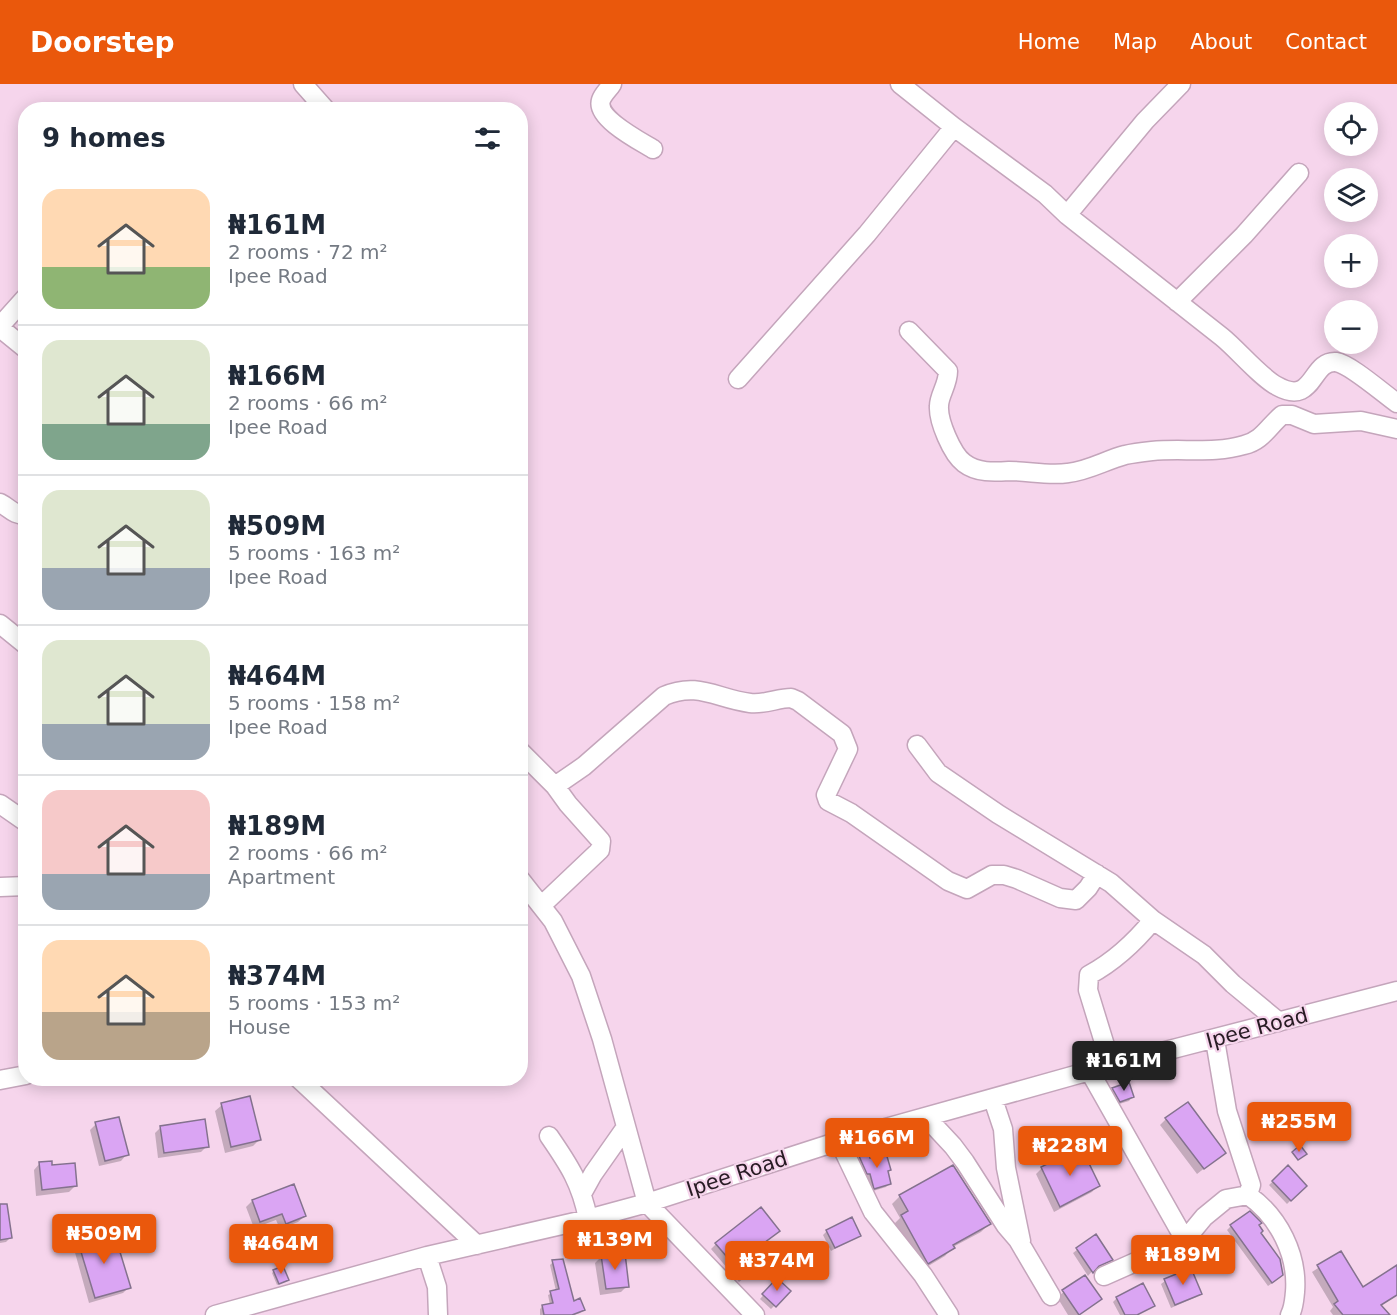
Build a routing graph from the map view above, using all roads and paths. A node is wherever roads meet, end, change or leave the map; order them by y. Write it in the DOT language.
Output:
graph roads {
  1 [pos="303,84"];
  2 [pos="612,84"];
  3 [pos="900,84"];
  4 [pos="1181,84"];
  5 [pos="319,102"];
  6 [pos="954,127"];
  7 [pos="653,149"];
  8 [pos="1299,173"];
  9 [pos="1067,215"];
  10 [pos="1177,302"];
  11 [pos="18,306"];
  12 [pos="0,327"];
  13 [pos="909,331"];
  14 [pos="18,342"];
  15 [pos="738,379"];
  16 [pos="1397,403"];
  17 [pos="1397,429"];
  18 [pos="0,503"];
  19 [pos="18,514"];
  20 [pos="0,624"];
  21 [pos="18,639"];
  22 [pos="917,745"];
  23 [pos="528,759"];
  24 [pos="555,786"];
  25 [pos="0,804"];
  26 [pos="18,816"];
  27 [pos="1097,874"];
  28 [pos="18,886"];
  29 [pos="0,887"];
  30 [pos="528,888"];
  31 [pos="542,905"];
  32 [pos="1154,920"];
  33 [pos="1397,991"];
  34 [pos="1279,1022"];
  35 [pos="1215,1040"];
  36 [pos="1111,1065"];
  37 [pos="1090,1072"];
  38 [pos="18,1077"];
  39 [pos="0,1080"];
  40 [pos="307,1086"];
  41 [pos="993,1099"];
  42 [pos="926,1118"];
  43 [pos="626,1127"];
  44 [pos="549,1136"];
  45 [pos="839,1141"];
  46 [pos="583,1192"];
  47 [pos="1248,1195"];
  48 [pos="647,1203"];
  49 [pos="588,1219"];
  50 [pos="1185,1240"];
  51 [pos="477,1245"];
  52 [pos="1022,1245"];
  53 [pos="427,1256"];
  54 [pos="1104,1276"];
  55 [pos="1051,1296"];
  56 [pos="254,1310"];
  57 [pos="215,1315"];
  58 [pos="438,1315"];
  59 [pos="754,1315"];
  60 [pos="950,1315"];
  61 [pos="1290,1315"];
  1 -- 5 [label="street"];
  2 -- 7 [label="street"];
  3 -- 6 [label="street"];
  4 -- 9 [label="street"];
  6 -- 9 [label="street"];
  6 -- 15 [label="street"];
  8 -- 10 [label="street"];
  9 -- 10 [label="street"];
  10 -- 16 [label="street"];
  11 -- 12 [label="street"];
  12 -- 14 [label="street"];
  13 -- 17 [label="street"];
  18 -- 19 [label="street"];
  20 -- 21 [label="street"];
  22 -- 27 [label="street"];
  23 -- 24 [label="street"];
  24 -- 27 [label="street"];
  24 -- 31 [label="street"];
  25 -- 26 [label="street"];
  27 -- 32 [label="street"];
  28 -- 29 [label="street"];
  30 -- 31 [label="street"];
  31 -- 43 [label="street"];
  32 -- 34 [label="street"];
  32 -- 36 [label="street"];
  33 -- 34 [label="street, Ipee Road"];
  34 -- 35 [label="street, Ipee Road"];
  35 -- 36 [label="street, Ipee Road"];
  35 -- 47 [label="street"];
  36 -- 37 [label="street, Ipee Road"];
  37 -- 41 [label="street, Ipee Road"];
  37 -- 50 [label="street"];
  38 -- 39 [label="street"];
  40 -- 51 [label="street"];
  41 -- 42 [label="street, Ipee Road"];
  41 -- 52 [label="street"];
  42 -- 45 [label="street, Ipee Road"];
  42 -- 52 [label="street"];
  43 -- 46 [label="street"];
  43 -- 48 [label="street"];
  44 -- 46 [label="street"];
  45 -- 48 [label="street, Ipee Road"];
  45 -- 60 [label="street"];
  46 -- 49 [label="street"];
  47 -- 50 [label="street"];
  47 -- 61 [label="street"];
  48 -- 49 [label="street, Ipee Road"];
  48 -- 59 [label="street"];
  49 -- 51 [label="street, Ipee Road"];
  50 -- 54 [label="street"];
  51 -- 53 [label="street, Ipee Road"];
  52 -- 55 [label="street"];
  53 -- 56 [label="street, Ipee Road"];
  53 -- 58 [label="street"];
  56 -- 57 [label="street, Ipee Road"];
}
